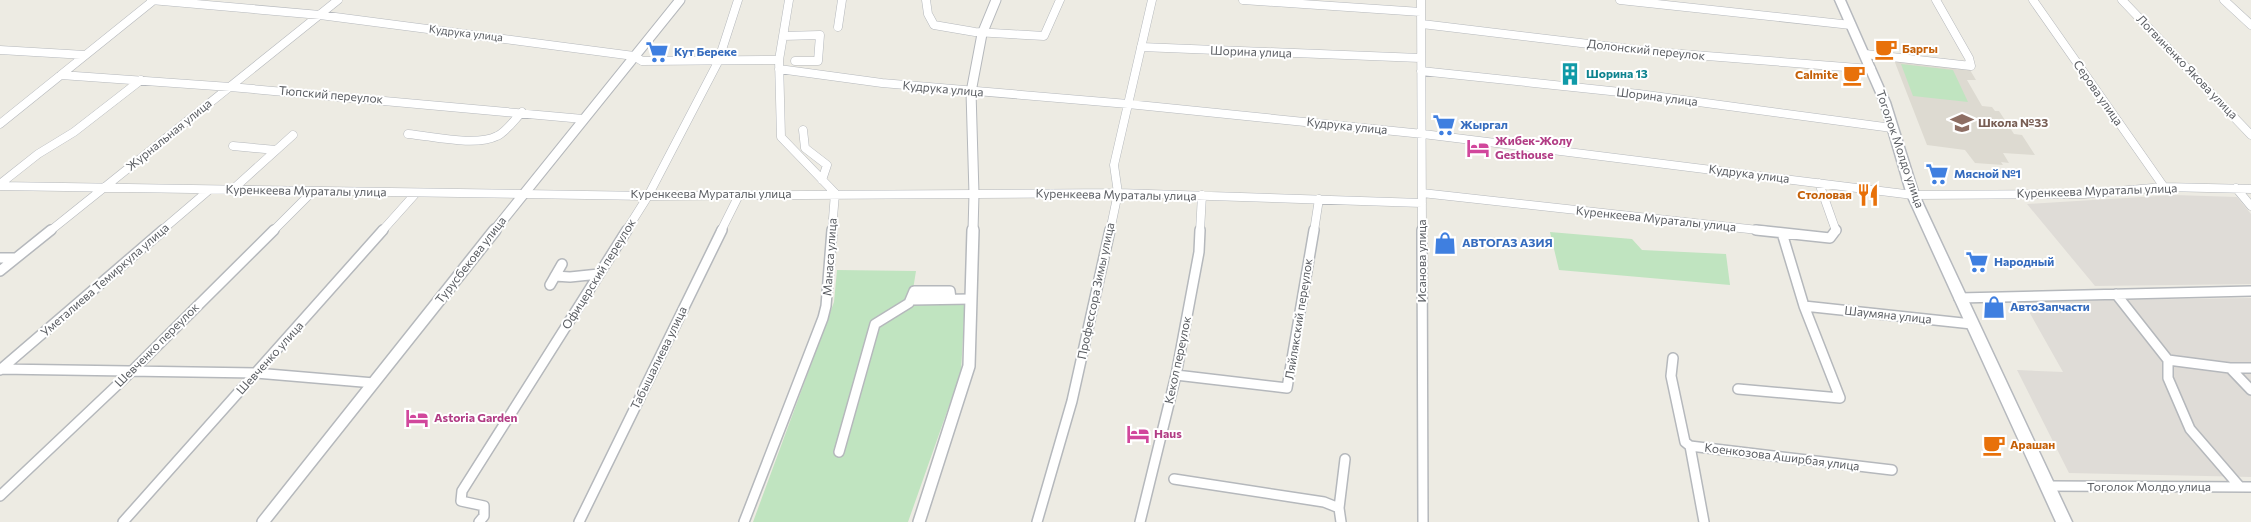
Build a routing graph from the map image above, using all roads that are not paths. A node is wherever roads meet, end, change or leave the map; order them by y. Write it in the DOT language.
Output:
graph roads {
  1 [pos="152,0"];
  2 [pos="338,0"];
  3 [pos="680,0"];
  4 [pos="738,0"];
  5 [pos="789,0"];
  6 [pos="842,0"];
  7 [pos="926,0"];
  8 [pos="996,0"];
  9 [pos="1060,0"];
  10 [pos="1152,0"];
  11 [pos="1243,0"];
  12 [pos="1421,0"];
  13 [pos="1620,0"];
  14 [pos="1840,0"];
  15 [pos="1936,0"];
  16 [pos="2033,0"];
  17 [pos="2122,0"];
  18 [pos="2224,0"];
  19 [pos="1421,12"];
  20 [pos="320,15"];
  21 [pos="1422,24"];
  22 [pos="1851,25"];
  23 [pos="2251,25"];
  24 [pos="838,27"];
  25 [pos="982,34"];
  26 [pos="783,36"];
  27 [pos="1141,48"];
  28 [pos="0,50"];
  29 [pos="1865,54"];
  30 [pos="85,55"];
  31 [pos="634,56"];
  32 [pos="1420,58"];
  33 [pos="795,61"];
  34 [pos="718,62"];
  35 [pos="779,65"];
  36 [pos="1871,69"];
  37 [pos="1421,71"];
  38 [pos="61,75"];
  39 [pos="141,80"];
  40 [pos="230,87"];
  41 [pos="971,92"];
  42 [pos="1128,104"];
  43 [pos="522,112"];
  44 [pos="584,119"];
  45 [pos="2,121"];
  46 [pos="1892,128"];
  47 [pos="803,130"];
  48 [pos="408,134"];
  49 [pos="1423,134"];
  50 [pos="293,135"];
  51 [pos="2251,135"];
  52 [pos="233,146"];
  53 [pos="276,150"];
  54 [pos="822,180"];
  55 [pos="1819,182"];
  56 [pos="0,185"];
  57 [pos="104,187"];
  58 [pos="2164,187"];
  59 [pos="2236,188"];
  60 [pos="2251,189"];
  61 [pos="210,190"];
  62 [pos="231,191"];
  63 [pos="312,192"];
  64 [pos="416,192"];
  65 [pos="524,193"];
  66 [pos="835,193"];
  67 [pos="1422,193"];
  68 [pos="974,194"];
  69 [pos="1118,194"];
  70 [pos="739,195"];
  71 [pos="1913,195"];
  72 [pos="648,196"];
  73 [pos="1202,196"];
  74 [pos="1319,199"];
  75 [pos="1422,203"];
  76 [pos="2251,206"];
  77 [pos="1782,233"];
  78 [pos="0,258"];
  79 [pos="16,258"];
  80 [pos="562,264"];
  81 [pos="0,271"];
  82 [pos="599,274"];
  83 [pos="555,276"];
  84 [pos="550,285"];
  85 [pos="2251,291"];
  86 [pos="2116,294"];
  87 [pos="1959,298"];
  88 [pos="971,299"];
  89 [pos="1804,306"];
  90 [pos="1972,324"];
  91 [pos="1673,358"];
  92 [pos="2168,360"];
  93 [pos="2230,368"];
  94 [pos="2251,368"];
  95 [pos="0,370"];
  96 [pos="132,372"];
  97 [pos="256,373"];
  98 [pos="1176,375"];
  99 [pos="374,383"];
  100 [pos="1738,388"];
  101 [pos="2251,390"];
  102 [pos="1690,446"];
  103 [pos="839,452"];
  104 [pos="1345,460"];
  105 [pos="1892,470"];
  106 [pos="1174,479"];
  107 [pos="2047,486"];
  108 [pos="2246,487"];
  109 [pos="0,496"];
  110 [pos="1339,508"];
  111 [pos="123,522"];
  112 [pos="263,522"];
  113 [pos="479,522"];
  114 [pos="579,522"];
  115 [pos="744,522"];
  116 [pos="919,522"];
  117 [pos="1037,522"];
  118 [pos="1140,522"];
  119 [pos="1341,522"];
  120 [pos="1423,522"];
  121 [pos="1704,522"];
  122 [pos="2064,522"];
  1 -- 20 [label="street, Кудрука улица"];
  1 -- 30 [label="street"];
  2 -- 20 [label="street, Журнальная улица"];
  3 -- 31 [label="street, Турусбекова улица"];
  4 -- 34 [label="street, Офицерский переулок"];
  5 -- 26 [label="street"];
  6 -- 24 [label="street"];
  7 -- 25 [label="street"];
  8 -- 25 [label="street"];
  9 -- 25 [label="street"];
  10 -- 27 [label="street, Профессора Зимы улица"];
  11 -- 19 [label="street"];
  12 -- 19 [label="street, Исанова улица"];
  13 -- 22 [label="street"];
  14 -- 22 [label="main road, Тоголок Молдо улица"];
  15 -- 29 [label="street"];
  16 -- 58 [label="street, Серова улица"];
  17 -- 51 [label="street, Логвиненко Якова улица"];
  18 -- 23 [label="street"];
  19 -- 21 [label="street, Исанова улица"];
  20 -- 31 [label="street, Кудрука улица"];
  20 -- 40 [label="street, Журнальная улица"];
  21 -- 32 [label="street, Исанова улица"];
  21 -- 36 [label="street, Долонский переулок"];
  22 -- 29 [label="main road, Тоголок Молдо улица"];
  25 -- 41 [label="street"];
  26 -- 33 [label="street"];
  26 -- 35 [label="street"];
  27 -- 32 [label="street, Шорина улица"];
  27 -- 42 [label="street, Профессора Зимы улица"];
  28 -- 30 [label="street"];
  29 -- 36 [label="main road, Тоголок Молдо улица"];
  30 -- 38 [label="street"];
  31 -- 34 [label="street, Кудрука улица"];
  31 -- 44 [label="street, Турусбекова улица"];
  32 -- 37 [label="street, Исанова улица"];
  34 -- 35 [label="street, Кудрука улица"];
  34 -- 72 [label="street, Офицерский переулок"];
  35 -- 41 [label="street, Кудрука улица"];
  35 -- 54 [label="street"];
  36 -- 46 [label="main road, Тоголок Молдо улица"];
  37 -- 46 [label="street, Шорина улица"];
  37 -- 49 [label="street, Исанова улица"];
  38 -- 39 [label="street, Тюпский переулок"];
  38 -- 45 [label="street"];
  39 -- 40 [label="street, Тюпский переулок"];
  39 -- 56 [label="street"];
  40 -- 43 [label="street, Тюпский переулок"];
  40 -- 57 [label="street, Журнальная улица"];
  41 -- 42 [label="street, Кудрука улица"];
  41 -- 68 [label="street"];
  42 -- 49 [label="street, Кудрука улица"];
  42 -- 69 [label="street, Профессора Зимы улица"];
  43 -- 44 [label="street, Тюпский переулок"];
  43 -- 48 [label="street"];
  44 -- 65 [label="street, Турусбекова улица"];
  46 -- 71 [label="main road, Тоголок Молдо улица"];
  47 -- 54 [label="street"];
  49 -- 55 [label="street, Кудрука улица"];
  49 -- 67 [label="street, Исанова улица"];
  50 -- 53 [label="street"];
  52 -- 53 [label="street"];
  53 -- 62 [label="street"];
  54 -- 66 [label="street"];
  55 -- 71 [label="street, Кудрука улица"];
  55 -- 77 [label="street, Куренкеева Мураталы улица"];
  56 -- 57 [label="street, Куренкеева Мураталы улица"];
  57 -- 61 [label="street, Куренкеева Мураталы улица"];
  57 -- 79 [label="street, Журнальная улица"];
  58 -- 59 [label="street, Куренкеева Мураталы улица"];
  58 -- 71 [label="street, Куренкеева Мураталы улица"];
  59 -- 60 [label="street, Куренкеева Мураталы улица"];
  59 -- 76 [label="street"];
  61 -- 62 [label="street, Куренкеева Мураталы улица"];
  61 -- 95 [label="street, Уметалиева Темиркула улица"];
  62 -- 63 [label="street, Куренкеева Мураталы улица"];
  63 -- 64 [label="street, Куренкеева Мураталы улица"];
  63 -- 96 [label="street, Шевченко переулок"];
  64 -- 65 [label="street, Куренкеева Мураталы улица"];
  64 -- 97 [label="street, Шевченко улица"];
  65 -- 72 [label="street, Куренкеева Мураталы улица"];
  65 -- 99 [label="street, Турусбекова улица"];
  66 -- 68 [label="street, Куренкеева Мураталы улица"];
  66 -- 70 [label="street, Куренкеева Мураталы улица"];
  66 -- 115 [label="street, Манаса улица"];
  67 -- 75 [label="street, Исанова улица"];
  67 -- 77 [label="street, Куренкеева Мураталы улица"];
  68 -- 69 [label="street, Куренкеева Мураталы улица"];
  68 -- 88 [label="street"];
  69 -- 73 [label="street, Куренкеева Мураталы улица"];
  69 -- 117 [label="street, Профессора Зимы улица"];
  70 -- 72 [label="street, Куренкеева Мураталы улица"];
  70 -- 114 [label="street, Табышалиева улица"];
  71 -- 87 [label="main road, Тоголок Молдо улица"];
  72 -- 82 [label="street, Офицерский переулок"];
  73 -- 74 [label="street, Куренкеева Мураталы улица"];
  73 -- 98 [label="street, Кекол переулок"];
  74 -- 75 [label="street, Куренкеева Мураталы улица"];
  74 -- 98 [label="street, Ляйлякский переулок"];
  75 -- 120 [label="street, Исанова улица"];
  77 -- 89 [label="street"];
  78 -- 79 [label="street"];
  79 -- 81 [label="street, Журнальная улица"];
  80 -- 83 [label="street"];
  82 -- 83 [label="street"];
  82 -- 113 [label="street, Офицерский переулок"];
  83 -- 84 [label="street"];
  85 -- 86 [label="street"];
  86 -- 87 [label="street"];
  86 -- 92 [label="street"];
  87 -- 90 [label="main road, Тоголок Молдо улица"];
  88 -- 103 [label="street"];
  88 -- 116 [label="street"];
  89 -- 90 [label="street, Шаумяна улица"];
  89 -- 100 [label="street"];
  90 -- 107 [label="main road, Тоголок Молдо улица"];
  91 -- 102 [label="street"];
  92 -- 93 [label="street"];
  92 -- 108 [label="street"];
  93 -- 94 [label="street"];
  93 -- 101 [label="street"];
  95 -- 96 [label="street"];
  96 -- 97 [label="street"];
  96 -- 109 [label="street, Шевченко переулок"];
  97 -- 99 [label="street"];
  97 -- 111 [label="street, Шевченко улица"];
  98 -- 118 [label="street, Кекол переулок"];
  99 -- 112 [label="street, Турусбекова улица"];
  102 -- 105 [label="street, Коенкозова Аширбая улица"];
  102 -- 121 [label="street, Коенкозова Аширбая улица"];
  104 -- 110 [label="street"];
  106 -- 110 [label="street"];
  107 -- 108 [label="street, Тоголок Молдо улица"];
  107 -- 122 [label="main road, Тоголок Молдо улица"];
  110 -- 119 [label="street"];
}
